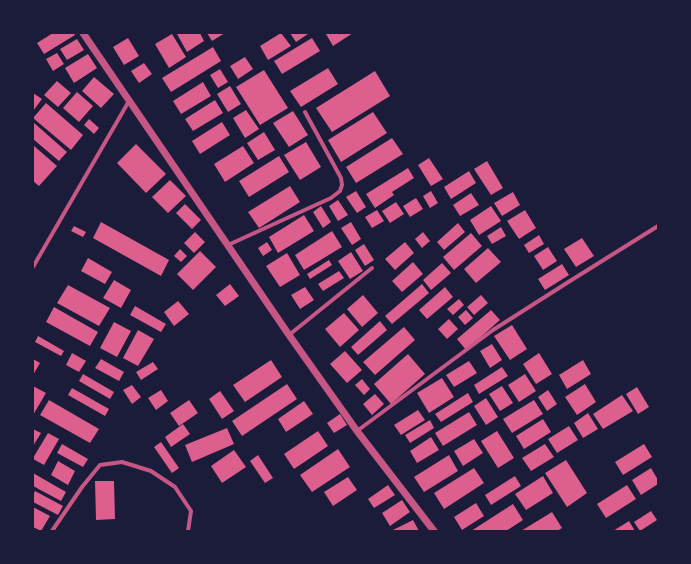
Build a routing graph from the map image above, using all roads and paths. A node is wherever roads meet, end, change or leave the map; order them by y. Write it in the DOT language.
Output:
graph roads {
  1 [pos="83,33"];
  2 [pos="129,102"];
  3 [pos="305,112"];
  4 [pos="658,226"];
  5 [pos="228,245"];
  6 [pos="33,267"];
  7 [pos="372,268"];
  8 [pos="289,335"];
  9 [pos="357,431"];
  10 [pos="52,531"];
  11 [pos="188,531"];
  12 [pos="434,531"];
  1 -- 2 [label="street"];
  2 -- 5 [label="street"];
  2 -- 6 [label="street"];
  3 -- 5 [label="street"];
  4 -- 9 [label="street"];
  5 -- 8 [label="street"];
  7 -- 8 [label="street"];
  8 -- 9 [label="street"];
  9 -- 12 [label="street"];
  10 -- 11 [label="street"];
}
